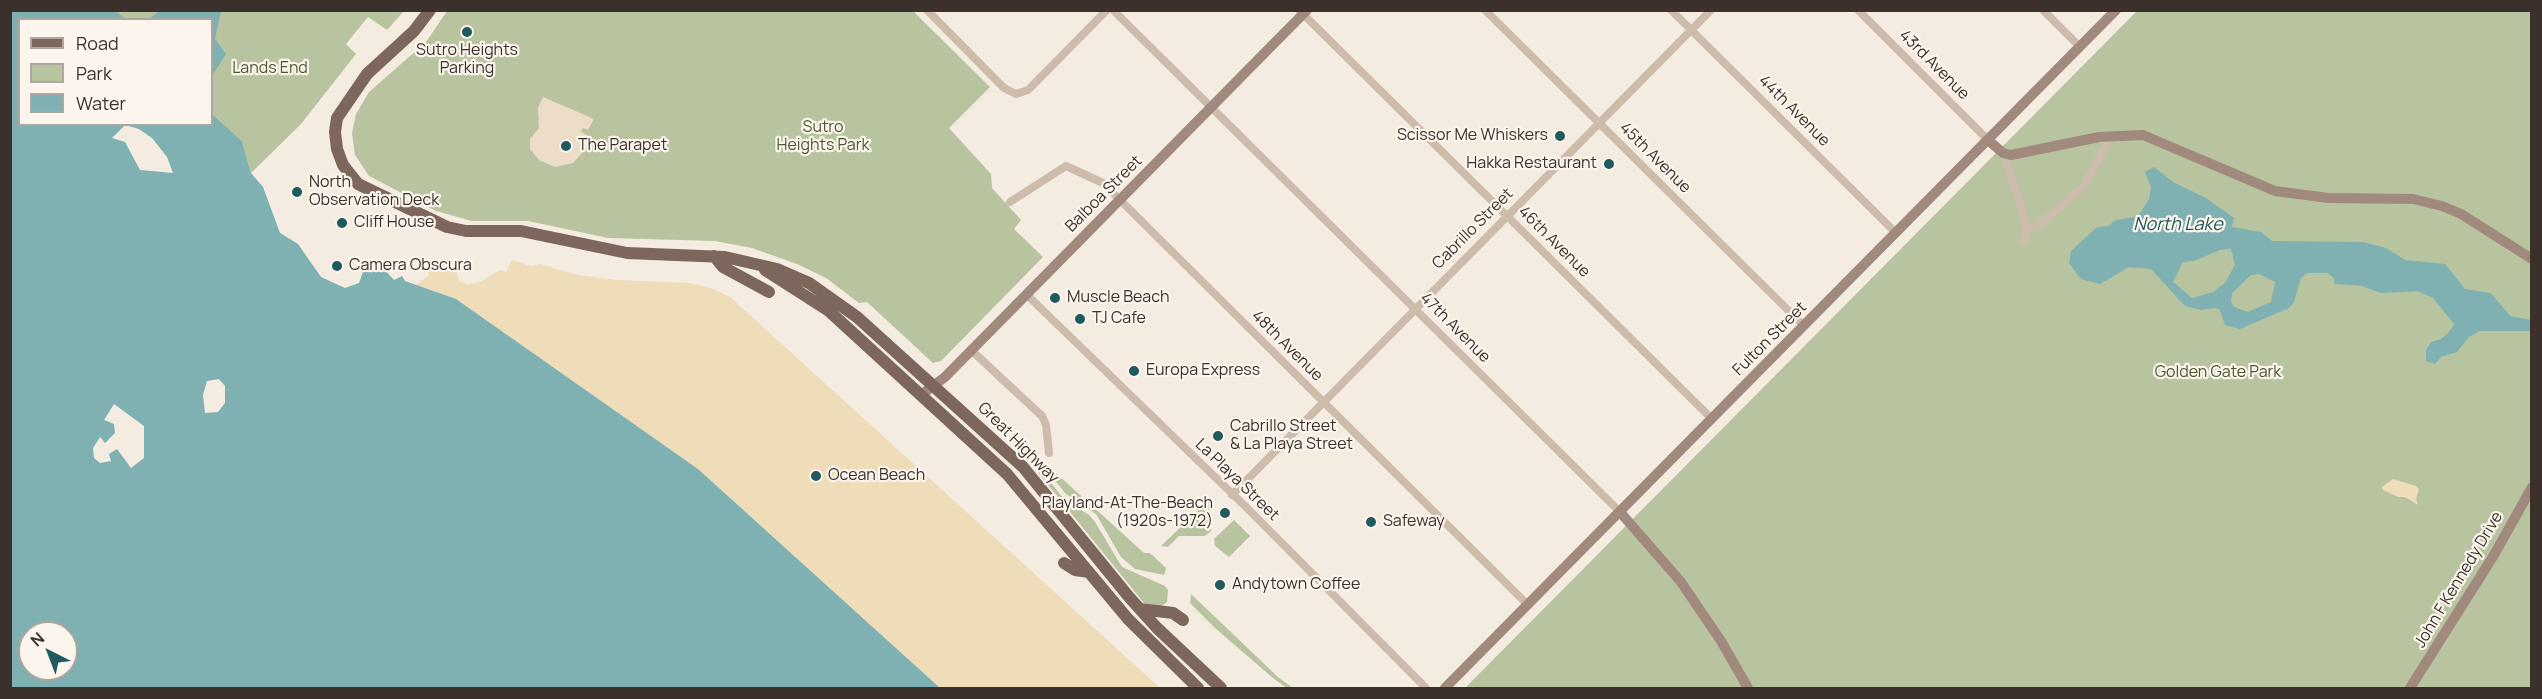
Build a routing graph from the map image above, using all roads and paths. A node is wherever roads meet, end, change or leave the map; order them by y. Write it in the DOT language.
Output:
graph roads {
  1 [pos="430,10"];
  2 [pos="927,10"];
  3 [pos="1107,10"];
  4 [pos="1113,10"];
  5 [pos="1485,10"];
  6 [pos="1671,10"];
  7 [pos="1711,10"];
  8 [pos="1858,10"];
  9 [pos="2043,10"];
  10 [pos="2116,10"];
  11 [pos="1303,12"];
  12 [pos="1691,31"];
  13 [pos="2080,47"];
  14 [pos="1211,107"];
  15 [pos="1599,124"];
  16 [pos="2107,135"];
  17 [pos="1988,140"];
  18 [pos="2003,153"];
  19 [pos="1119,201"];
  20 [pos="1010,202"];
  21 [pos="1507,216"];
  22 [pos="2026,229"];
  23 [pos="1896,233"];
  24 [pos="2024,240"];
  25 [pos="714,256"];
  26 [pos="2532,259"];
  27 [pos="757,265"];
  28 [pos="769,292"];
  29 [pos="1026,294"];
  30 [pos="1415,309"];
  31 [pos="1804,326"];
  32 [pos="971,350"];
  33 [pos="932,385"];
  34 [pos="921,395"];
  35 [pos="1323,403"];
  36 [pos="1712,419"];
  37 [pos="1049,453"];
  38 [pos="2532,486"];
  39 [pos="1232,495"];
  40 [pos="1620,512"];
  41 [pos="1064,563"];
  42 [pos="1089,572"];
  43 [pos="1528,605"];
  44 [pos="1140,609"];
  45 [pos="1183,620"];
  46 [pos="1198,688"];
  47 [pos="1221,688"];
  48 [pos="1426,688"];
  49 [pos="1445,688"];
  50 [pos="1748,688"];
  51 [pos="2410,688"];
  1 -- 25 [label="main road, Great Highway"];
  2 -- 3 [label="street"];
  4 -- 14 [label="street, 47th Avenue"];
  5 -- 15 [label="street, 45th Avenue"];
  6 -- 12 [label="street, 44th Avenue"];
  7 -- 12 [label="street, Cabrillo Street"];
  8 -- 17 [label="street, 43rd Avenue"];
  9 -- 13 [label="street"];
  10 -- 13 [label="street, Fulton Street"];
  11 -- 14 [label="street, Balboa Street"];
  11 -- 21 [label="street, 46th Avenue"];
  12 -- 15 [label="street, Cabrillo Street"];
  12 -- 23 [label="street, 44th Avenue"];
  13 -- 17 [label="street, Fulton Street"];
  14 -- 19 [label="street, Balboa Street"];
  14 -- 30 [label="street, 47th Avenue"];
  15 -- 21 [label="street, Cabrillo Street"];
  15 -- 31 [label="street, 45th Avenue"];
  16 -- 18 [label="street"];
  16 -- 22 [label="street"];
  16 -- 26 [label="street"];
  17 -- 18 [label="street"];
  17 -- 23 [label="street, Fulton Street"];
  18 -- 22 [label="street"];
  19 -- 20 [label="street, 48th Avenue"];
  19 -- 29 [label="street, Balboa Street"];
  19 -- 35 [label="street, 48th Avenue"];
  21 -- 30 [label="street, Cabrillo Street"];
  21 -- 36 [label="street, 46th Avenue"];
  22 -- 24 [label="street"];
  23 -- 31 [label="street, Fulton Street"];
  25 -- 27 [label="main road, Great Highway"];
  25 -- 28 [label="main road"];
  27 -- 33 [label="main road, Great Highway"];
  27 -- 34 [label="main road, Great Highway"];
  29 -- 32 [label="street, Balboa Street"];
  29 -- 39 [label="street, La Playa Street"];
  30 -- 35 [label="street, Cabrillo Street"];
  30 -- 40 [label="street, 47th Avenue"];
  31 -- 36 [label="street, Fulton Street"];
  32 -- 33 [label="street, Balboa Street"];
  32 -- 37 [label="street"];
  33 -- 34 [label="street, Balboa Street"];
  33 -- 44 [label="main road, Great Highway"];
  34 -- 42 [label="main road, Great Highway"];
  35 -- 39 [label="street, Cabrillo Street"];
  35 -- 43 [label="street, 48th Avenue"];
  36 -- 40 [label="street, Fulton Street"];
  38 -- 51 [label="street, John F Kennedy Drive"];
  39 -- 48 [label="street, La Playa Street"];
  40 -- 43 [label="street, Fulton Street"];
  40 -- 50 [label="street, 47th Avenue"];
  41 -- 42 [label="main road"];
  42 -- 46 [label="main road, Great Highway"];
  43 -- 49 [label="street, Fulton Street"];
  44 -- 45 [label="main road"];
  44 -- 47 [label="main road, Great Highway"];
}
